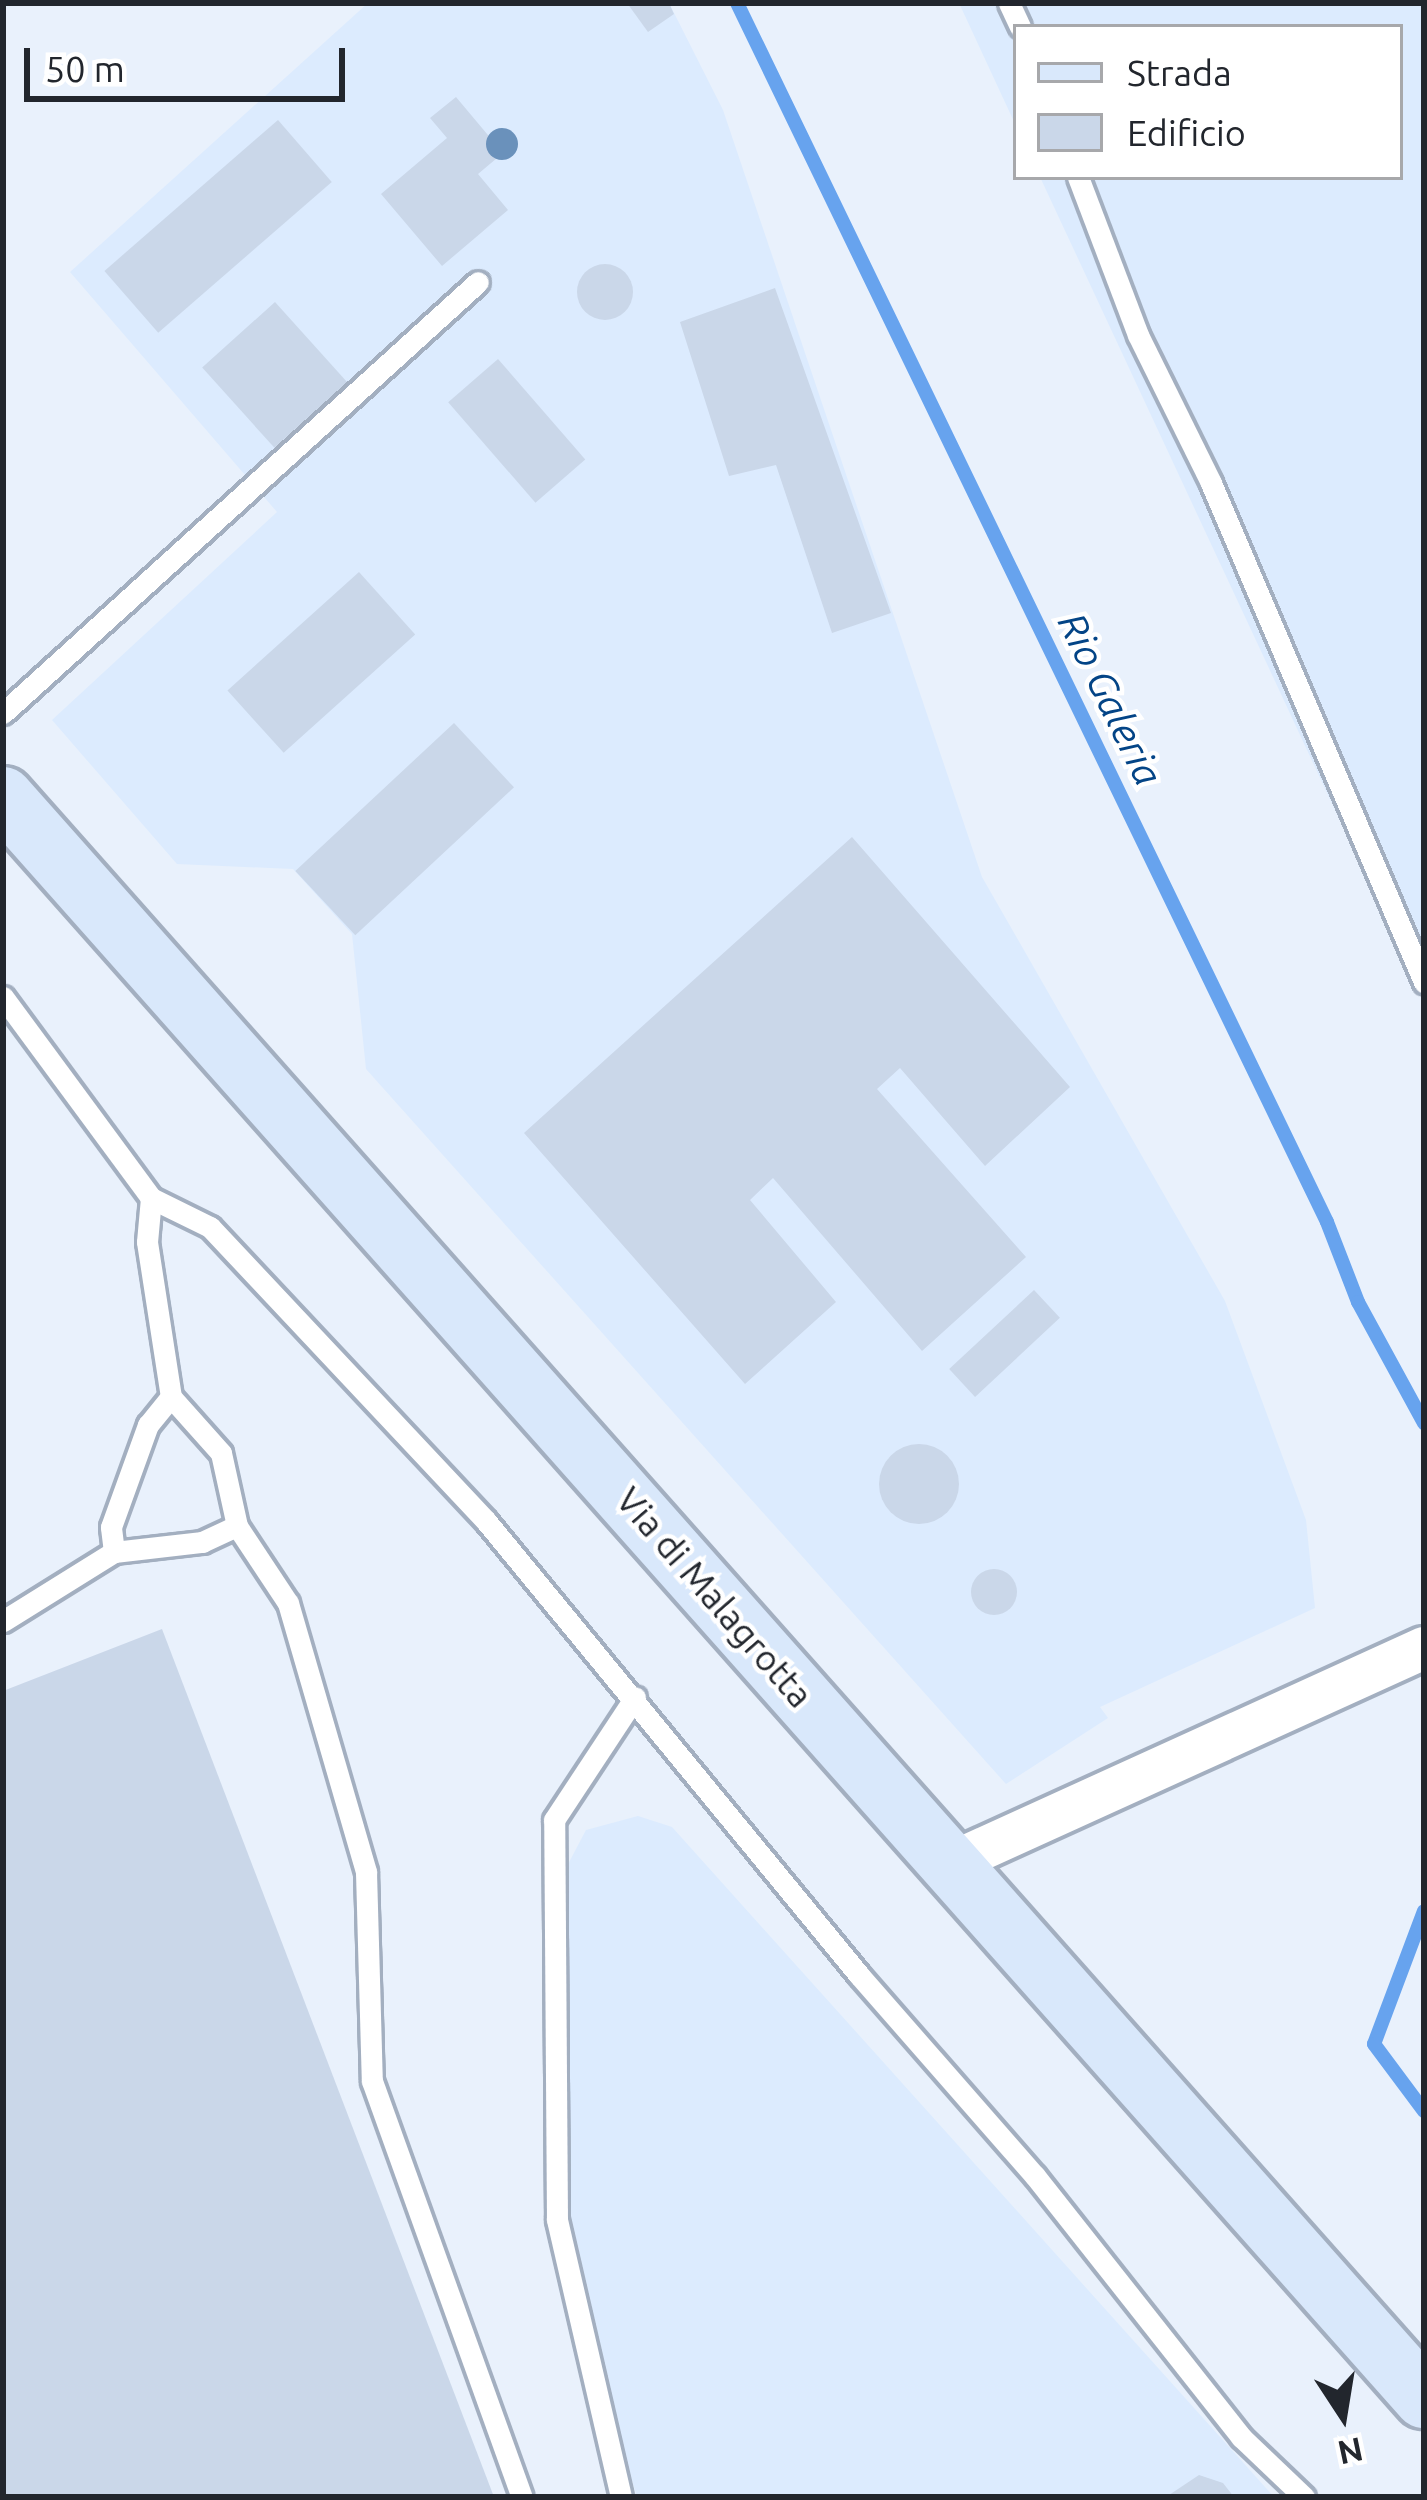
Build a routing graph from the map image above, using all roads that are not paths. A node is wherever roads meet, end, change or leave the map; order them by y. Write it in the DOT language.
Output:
graph roads {
  1 [pos="1079,180"];
  2 [pos="478,282"];
  3 [pos="3,713"];
  4 [pos="3,797"];
  5 [pos="1424,982"];
  6 [pos="3,997"];
  7 [pos="151,1198"];
  8 [pos="171,1397"];
  9 [pos="237,1526"];
  10 [pos="114,1552"];
  11 [pos="3,1621"];
  12 [pos="1424,1648"];
  13 [pos="634,1697"];
  14 [pos="950,1864"];
  15 [pos="1424,2398"];
  16 [pos="522,2497"];
  17 [pos="621,2497"];
  18 [pos="1304,2497"];
  1 -- 5 [label="lane"];
  2 -- 3 [label="lane"];
  4 -- 14 [label="main road, Via di Malagrotta"];
  6 -- 7 [label="lane"];
  7 -- 8 [label="lane"];
  7 -- 13 [label="lane"];
  8 -- 9 [label="lane"];
  8 -- 10 [label="lane"];
  9 -- 10 [label="lane"];
  9 -- 16 [label="lane"];
  10 -- 11 [label="lane"];
  12 -- 14 [label="street"];
  13 -- 17 [label="lane"];
  13 -- 18 [label="lane"];
  14 -- 15 [label="main road, Via di Malagrotta"];
}
